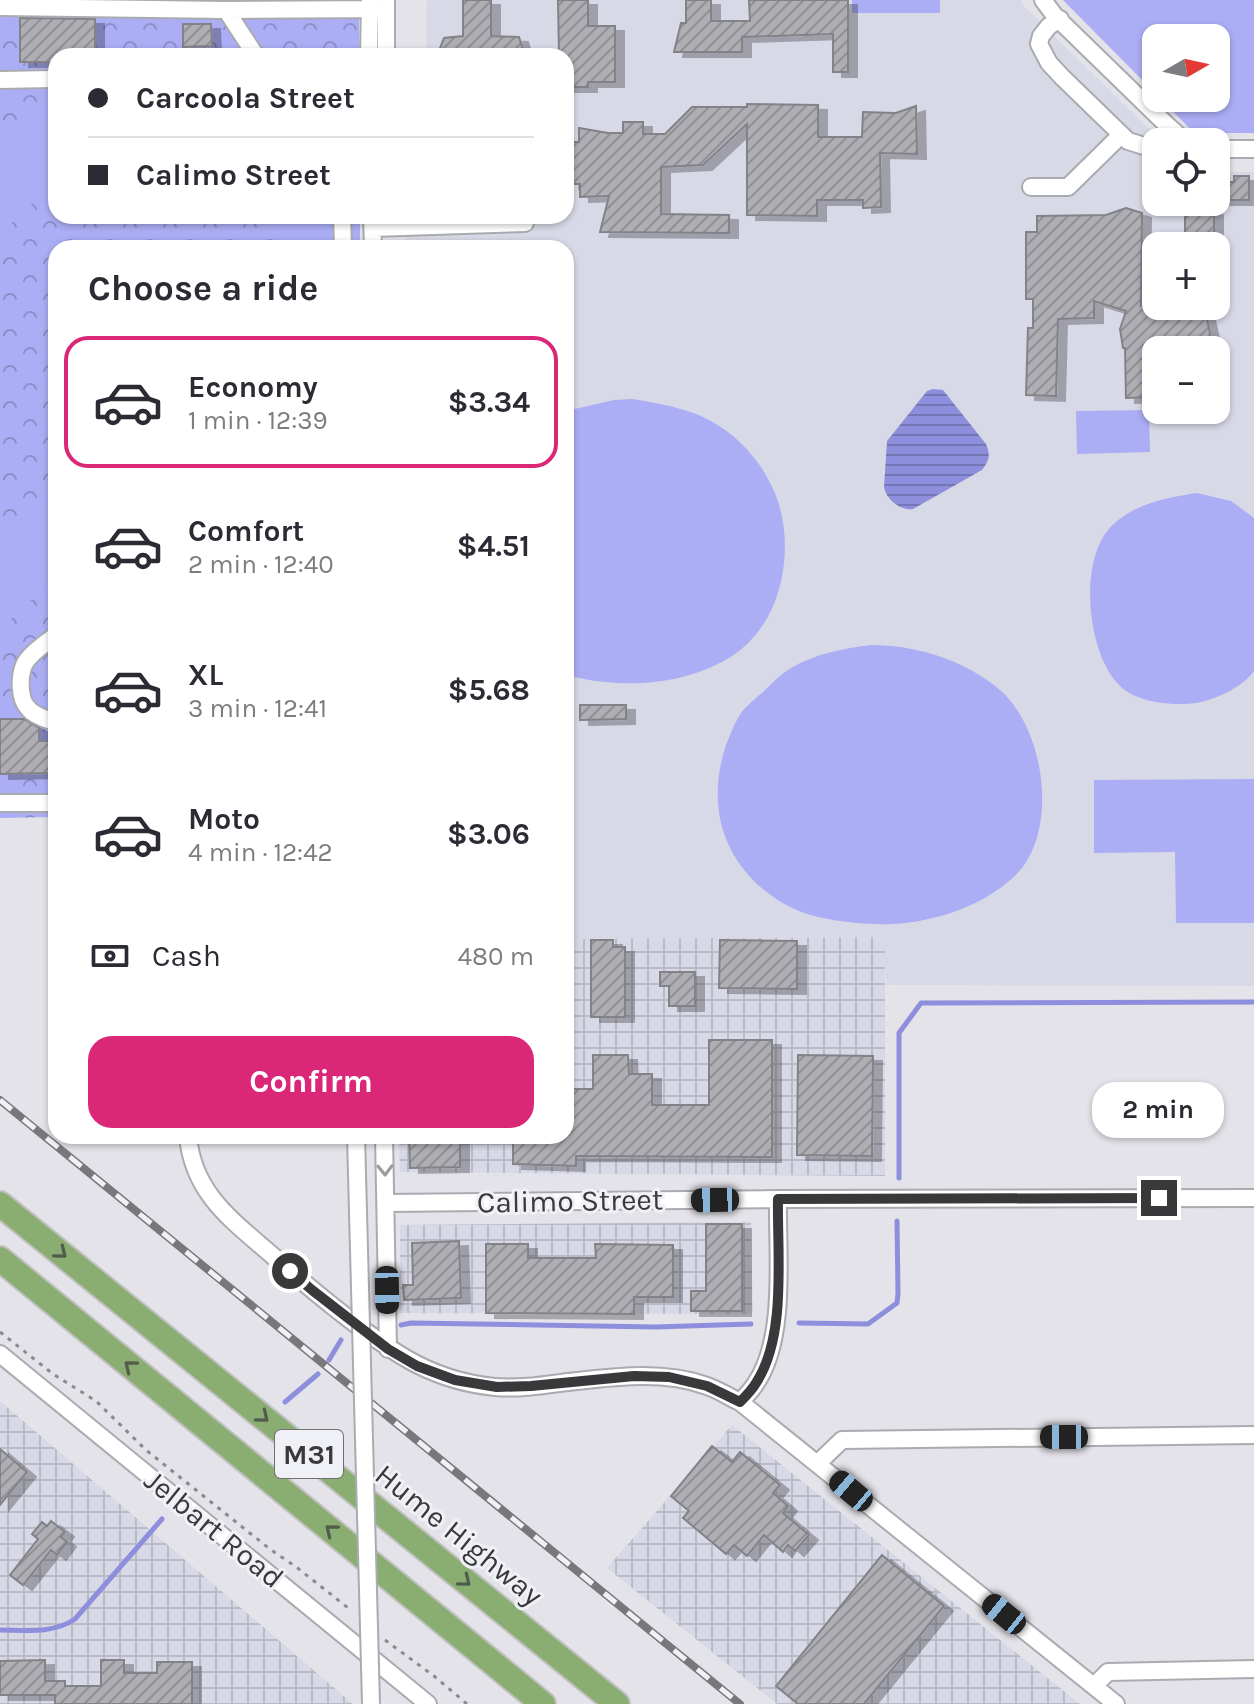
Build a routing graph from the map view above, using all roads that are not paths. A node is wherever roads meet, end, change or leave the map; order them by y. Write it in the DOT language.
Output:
graph roads {
  1 [pos="1043,0"];
  2 [pos="378,5"];
  3 [pos="0,7"];
  4 [pos="226,10"];
  5 [pos="1060,19"];
  6 [pos="251,48"];
  7 [pos="370,48"];
  8 [pos="385,48"];
  9 [pos="48,79"];
  10 [pos="0,80"];
  11 [pos="1171,128"];
  12 [pos="1121,135"];
  13 [pos="1142,145"];
  14 [pos="1230,149"];
  15 [pos="1254,149"];
  16 [pos="1031,187"];
  17 [pos="48,642"];
  18 [pos="48,720"];
  19 [pos="0,803"];
  20 [pos="48,803"];
  21 [pos="189,1144"];
  22 [pos="356,1144"];
  23 [pos="384,1144"];
  24 [pos="1254,1198"];
  25 [pos="778,1199"];
  26 [pos="386,1203"];
  27 [pos="0,1204"];
  28 [pos="0,1259"];
  29 [pos="388,1349"];
  30 [pos="0,1354"];
  31 [pos="740,1402"];
  32 [pos="1254,1435"];
  33 [pos="818,1463"];
  34 [pos="1254,1669"];
  35 [pos="1094,1686"];
  36 [pos="371,1704"];
  37 [pos="428,1704"];
  38 [pos="543,1704"];
  39 [pos="617,1704"];
  40 [pos="1116,1704"];
  1 -- 5 [label="street"];
  2 -- 4 [label="street"];
  2 -- 7 [label="street"];
  2 -- 8 [label="street"];
  3 -- 4 [label="street"];
  4 -- 6 [label="street"];
  5 -- 11 [label="street"];
  5 -- 12 [label="street"];
  9 -- 10 [label="street"];
  12 -- 13 [label="street"];
  12 -- 16 [label="street"];
  14 -- 15 [label="street"];
  17 -- 18 [label="street"];
  19 -- 20 [label="street"];
  21 -- 29 [label="street"];
  22 -- 36 [label="street, bridge"];
  23 -- 26 [label="street, one-way"];
  24 -- 25 [label="street, Calimo Street"];
  25 -- 26 [label="street, Calimo Street"];
  25 -- 31 [label="street"];
  26 -- 29 [label="street"];
  27 -- 39 [label="highway, Hume Highway / M31, one-way"];
  38 -- 28 [label="highway, M31, one-way"];
  29 -- 31 [label="street"];
  30 -- 37 [label="street, Jelbart Road"];
  31 -- 33 [label="street"];
  32 -- 33 [label="street"];
  33 -- 35 [label="street"];
  34 -- 35 [label="street"];
  35 -- 40 [label="street"];
}
